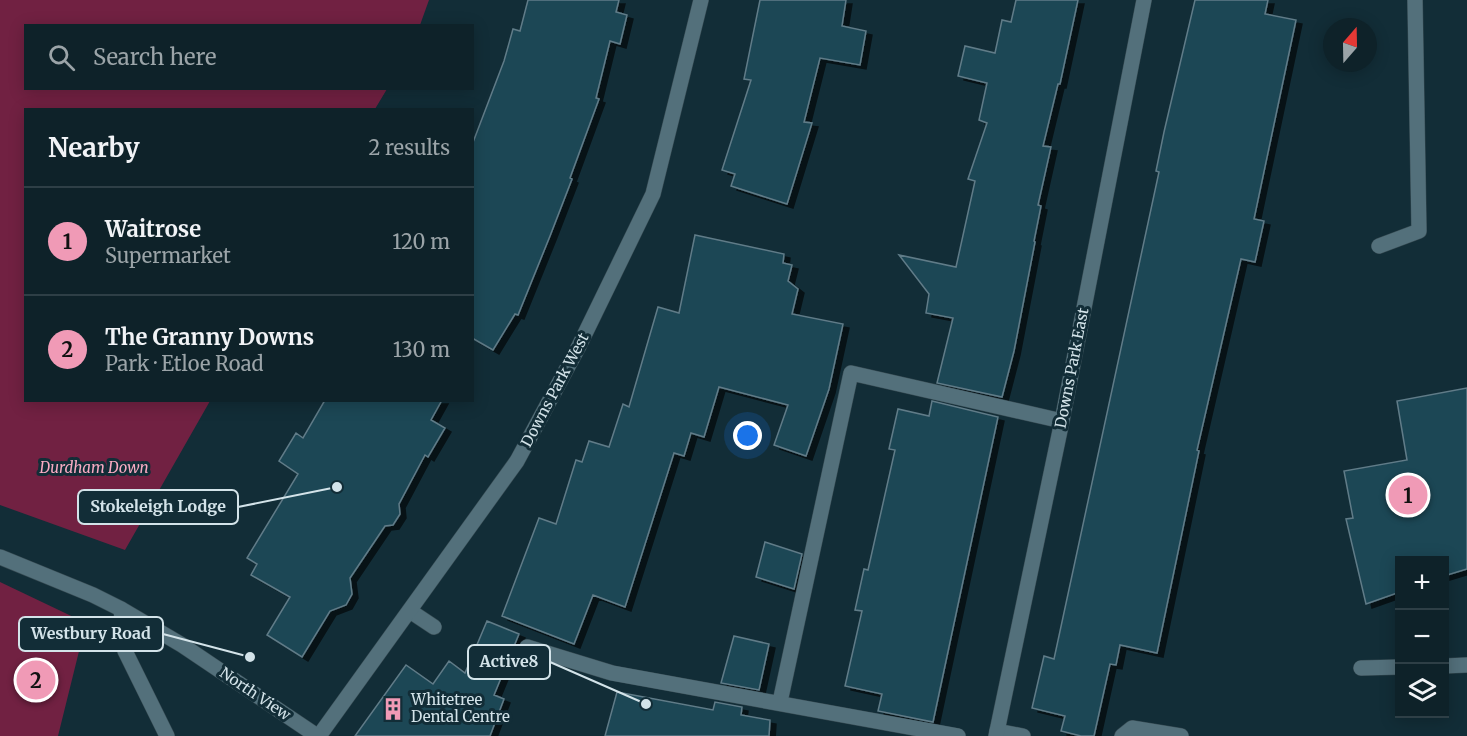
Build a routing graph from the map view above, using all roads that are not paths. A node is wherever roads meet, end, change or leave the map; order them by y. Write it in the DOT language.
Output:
graph roads {
  1 [pos="701,0"];
  2 [pos="1144,0"];
  3 [pos="1416,0"];
  4 [pos="1379,246"];
  5 [pos="1062,421"];
  6 [pos="0,557"];
  7 [pos="121,609"];
  8 [pos="410,611"];
  9 [pos="434,627"];
  10 [pos="527,647"];
  11 [pos="1467,665"];
  12 [pos="1449,666"];
  13 [pos="1395,667"];
  14 [pos="1361,668"];
  15 [pos="780,702"];
  16 [pos="997,734"];
  17 [pos="167,736"];
  18 [pos="318,736"];
  19 [pos="958,736"];
  20 [pos="1023,736"];
  21 [pos="1122,736"];
  22 [pos="1182,736"];
  1 -- 8 [label="street, Downs Park West"];
  2 -- 5 [label="street, Downs Park East"];
  3 -- 4 [label="street"];
  5 -- 15 [label="street"];
  5 -- 16 [label="street, Downs Park East"];
  6 -- 7 [label="street, North View"];
  7 -- 17 [label="street"];
  7 -- 18 [label="street, North View"];
  8 -- 9 [label="street"];
  8 -- 18 [label="street, Downs Park West"];
  10 -- 15 [label="street"];
  11 -- 12 [label="street"];
  13 -- 14 [label="street"];
  15 -- 19 [label="street"];
  16 -- 20 [label="street"];
  21 -- 22 [label="street"];
}
